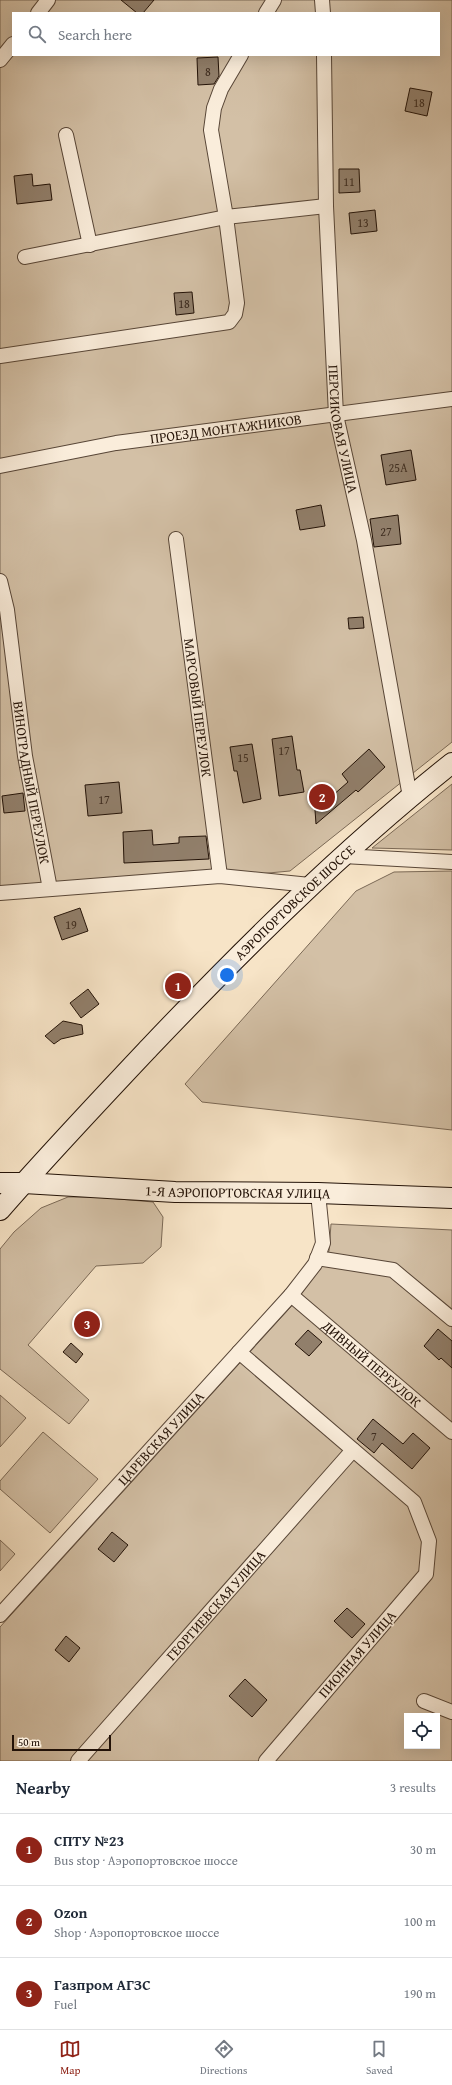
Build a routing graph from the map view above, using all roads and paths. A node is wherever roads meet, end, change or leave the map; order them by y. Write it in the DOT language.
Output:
graph roads {
  1 [pos="48,0"];
  2 [pos="274,0"];
  3 [pos="322,0"];
  4 [pos="39,12"];
  5 [pos="267,12"];
  6 [pos="323,12"];
  7 [pos="12,45"];
  8 [pos="240,56"];
  9 [pos="324,56"];
  10 [pos="0,60"];
  11 [pos="66,135"];
  12 [pos="326,206"];
  13 [pos="226,216"];
  14 [pos="90,245"];
  15 [pos="25,256"];
  16 [pos="0,356"];
  17 [pos="452,399"];
  18 [pos="336,415"];
  19 [pos="0,466"];
  20 [pos="176,539"];
  21 [pos="0,581"];
  22 [pos="452,763"];
  23 [pos="410,797"];
  24 [pos="343,856"];
  25 [pos="452,862"];
  26 [pos="220,876"];
  27 [pos="310,885"];
  28 [pos="50,889"];
  29 [pos="0,893"];
  30 [pos="0,1183"];
  31 [pos="24,1183"];
  32 [pos="318,1193"];
  33 [pos="452,1198"];
  34 [pos="0,1210"];
  35 [pos="317,1258"];
  36 [pos="291,1296"];
  37 [pos="452,1319"];
  38 [pos="239,1352"];
  39 [pos="452,1432"];
  40 [pos="353,1450"];
  41 [pos="0,1615"];
  42 [pos="424,1701"];
  43 [pos="452,1712"];
  44 [pos="78,1761"];
  45 [pos="266,1761"];
  1 -- 4 [label="street"];
  2 -- 5 [label="street"];
  3 -- 6 [label="street"];
  7 -- 10 [label="street"];
  8 -- 13 [label="street"];
  9 -- 12 [label="street, ПЕРСИКОВАЯ УЛИЦА"];
  11 -- 14 [label="street"];
  12 -- 13 [label="street"];
  12 -- 18 [label="street, ПЕРСИКОВАЯ УЛИЦА"];
  13 -- 14 [label="street"];
  13 -- 16 [label="street"];
  14 -- 15 [label="street"];
  17 -- 18 [label="street, ПРОЕЗД МОНТАЖНИКОВ"];
  18 -- 19 [label="street, ПРОЕЗД МОНТАЖНИКОВ"];
  18 -- 23 [label="street, ПЕРСИКОВАЯ УЛИЦА"];
  20 -- 26 [label="street, МАРСОВЫЙ ПЕРЕУЛОК"];
  21 -- 28 [label="street, ВИНОГРАДНЫЙ ПЕРЕУЛОК"];
  22 -- 23 [label="main road, АЭРОПОРТОВСКОЕ ШОССЕ"];
  23 -- 24 [label="main road, АЭРОПОРТОВСКОЕ ШОССЕ"];
  24 -- 25 [label="street"];
  24 -- 27 [label="main road, АЭРОПОРТОВСКОЕ ШОССЕ"];
  26 -- 27 [label="street"];
  26 -- 28 [label="street"];
  27 -- 31 [label="main road, АЭРОПОРТОВСКОЕ ШОССЕ"];
  28 -- 29 [label="street"];
  30 -- 31 [label="main road, 1-Я АЭРОПОРТОВСКАЯ УЛИЦА"];
  31 -- 32 [label="main road, 1-Я АЭРОПОРТОВСКАЯ УЛИЦА"];
  31 -- 34 [label="main road, АЭРОПОРТОВСКОЕ ШОССЕ"];
  32 -- 33 [label="main road, 1-Я АЭРОПОРТОВСКАЯ УЛИЦА"];
  32 -- 35 [label="street, ЦАРЕВСКАЯ УЛИЦА"];
  35 -- 36 [label="street, ЦАРЕВСКАЯ УЛИЦА"];
  35 -- 37 [label="street"];
  36 -- 38 [label="street, ЦАРЕВСКАЯ УЛИЦА"];
  36 -- 39 [label="street, ДИВНЫЙ ПЕРЕУЛОК"];
  38 -- 40 [label="street"];
  38 -- 41 [label="street, ЦАРЕВСКАЯ УЛИЦА"];
  40 -- 44 [label="street, ГЕОРГИЕВСКАЯ УЛИЦА"];
  40 -- 45 [label="street, ПИОННАЯ УЛИЦА"];
  42 -- 43 [label="street"];
}
